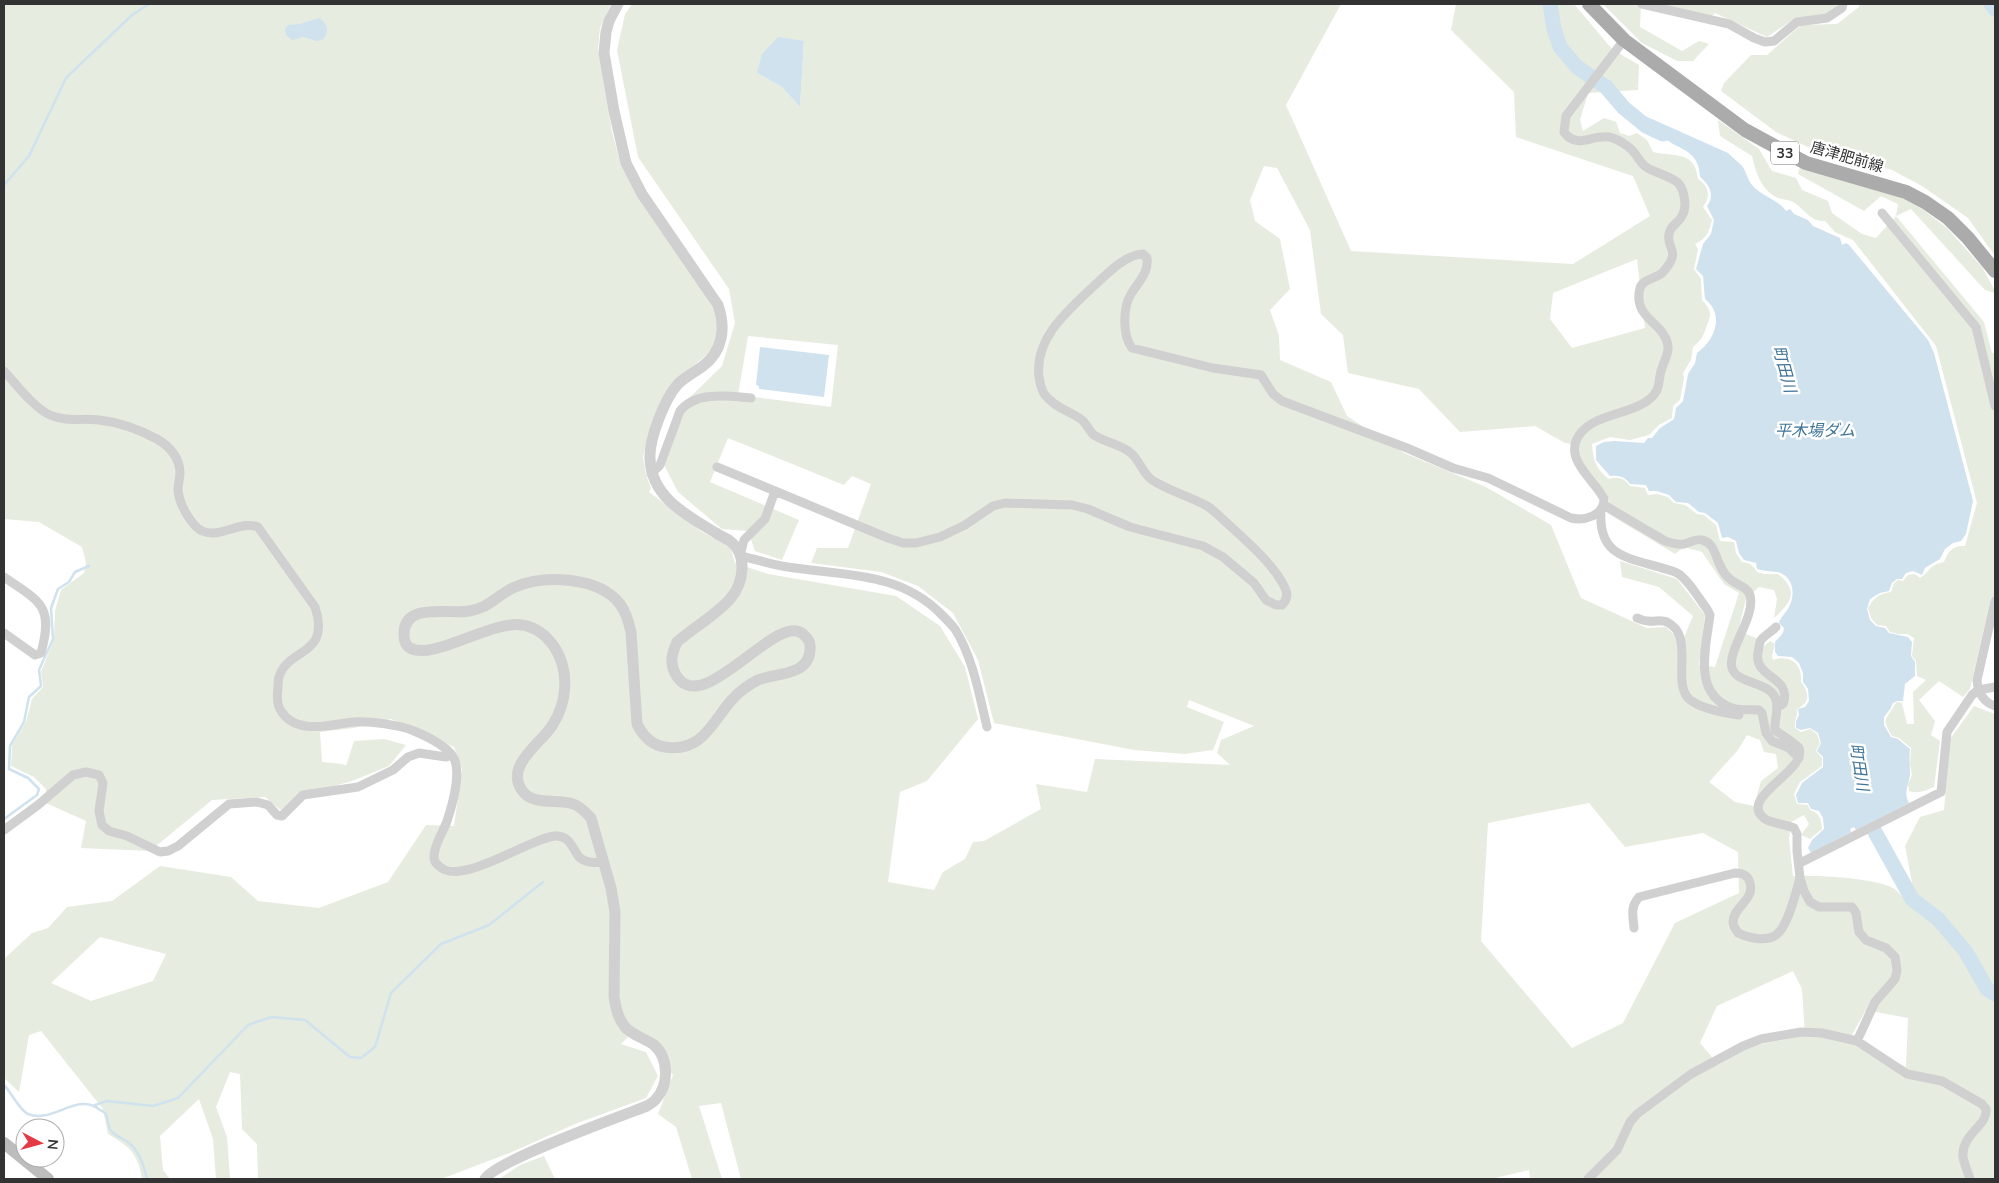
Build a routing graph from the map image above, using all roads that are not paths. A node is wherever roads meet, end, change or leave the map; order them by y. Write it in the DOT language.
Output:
graph roads {
  1 [pos="618,4"];
  2 [pos="1589,4"];
  3 [pos="1642,4"];
  4 [pos="1843,4"];
  5 [pos="1620,46"];
  6 [pos="1882,213"];
  7 [pos="1995,271"];
  8 [pos="4,371"];
  9 [pos="751,398"];
  10 [pos="1995,406"];
  11 [pos="718,467"];
  12 [pos="651,474"];
  13 [pos="775,491"];
  14 [pos="1602,507"];
  15 [pos="740,556"];
  16 [pos="4,577"];
  17 [pos="1995,601"];
  18 [pos="1637,618"];
  19 [pos="1776,628"];
  20 [pos="4,633"];
  21 [pos="1995,687"];
  22 [pos="1978,690"];
  23 [pos="1995,706"];
  24 [pos="1777,707"];
  25 [pos="1743,710"];
  26 [pos="986,727"];
  27 [pos="452,755"];
  28 [pos="1799,758"];
  29 [pos="4,830"];
  30 [pos="604,862"];
  31 [pos="1800,863"];
  32 [pos="1800,878"];
  33 [pos="1634,928"];
  34 [pos="1857,1041"];
  35 [pos="4,1143"];
  36 [pos="48,1179"];
  37 [pos="485,1179"];
  38 [pos="1588,1179"];
  39 [pos="1970,1179"];
  1 -- 12 [label="street"];
  2 -- 5 [label="main road, 唐津肥前線 / 33"];
  3 -- 4 [label="street"];
  5 -- 7 [label="main road, 唐津肥前線 / 33"];
  5 -- 14 [label="street"];
  6 -- 10 [label="street"];
  8 -- 27 [label="street"];
  9 -- 12 [label="street"];
  11 -- 13 [label="street"];
  12 -- 15 [label="street"];
  13 -- 14 [label="street"];
  13 -- 15 [label="street"];
  14 -- 24 [label="street"];
  14 -- 25 [label="street"];
  15 -- 26 [label="street"];
  15 -- 30 [label="street"];
  16 -- 20 [label="street"];
  17 -- 22 [label="street"];
  18 -- 25 [label="street"];
  19 -- 24 [label="street"];
  21 -- 22 [label="street"];
  22 -- 23 [label="street"];
  22 -- 31 [label="street"];
  24 -- 28 [label="street"];
  25 -- 28 [label="street"];
  27 -- 29 [label="street"];
  27 -- 30 [label="street"];
  28 -- 31 [label="street"];
  30 -- 37 [label="street"];
  31 -- 32 [label="street"];
  32 -- 33 [label="street"];
  32 -- 34 [label="street"];
  34 -- 38 [label="street"];
  34 -- 39 [label="street"];
  35 -- 36 [label="main road"];
}
